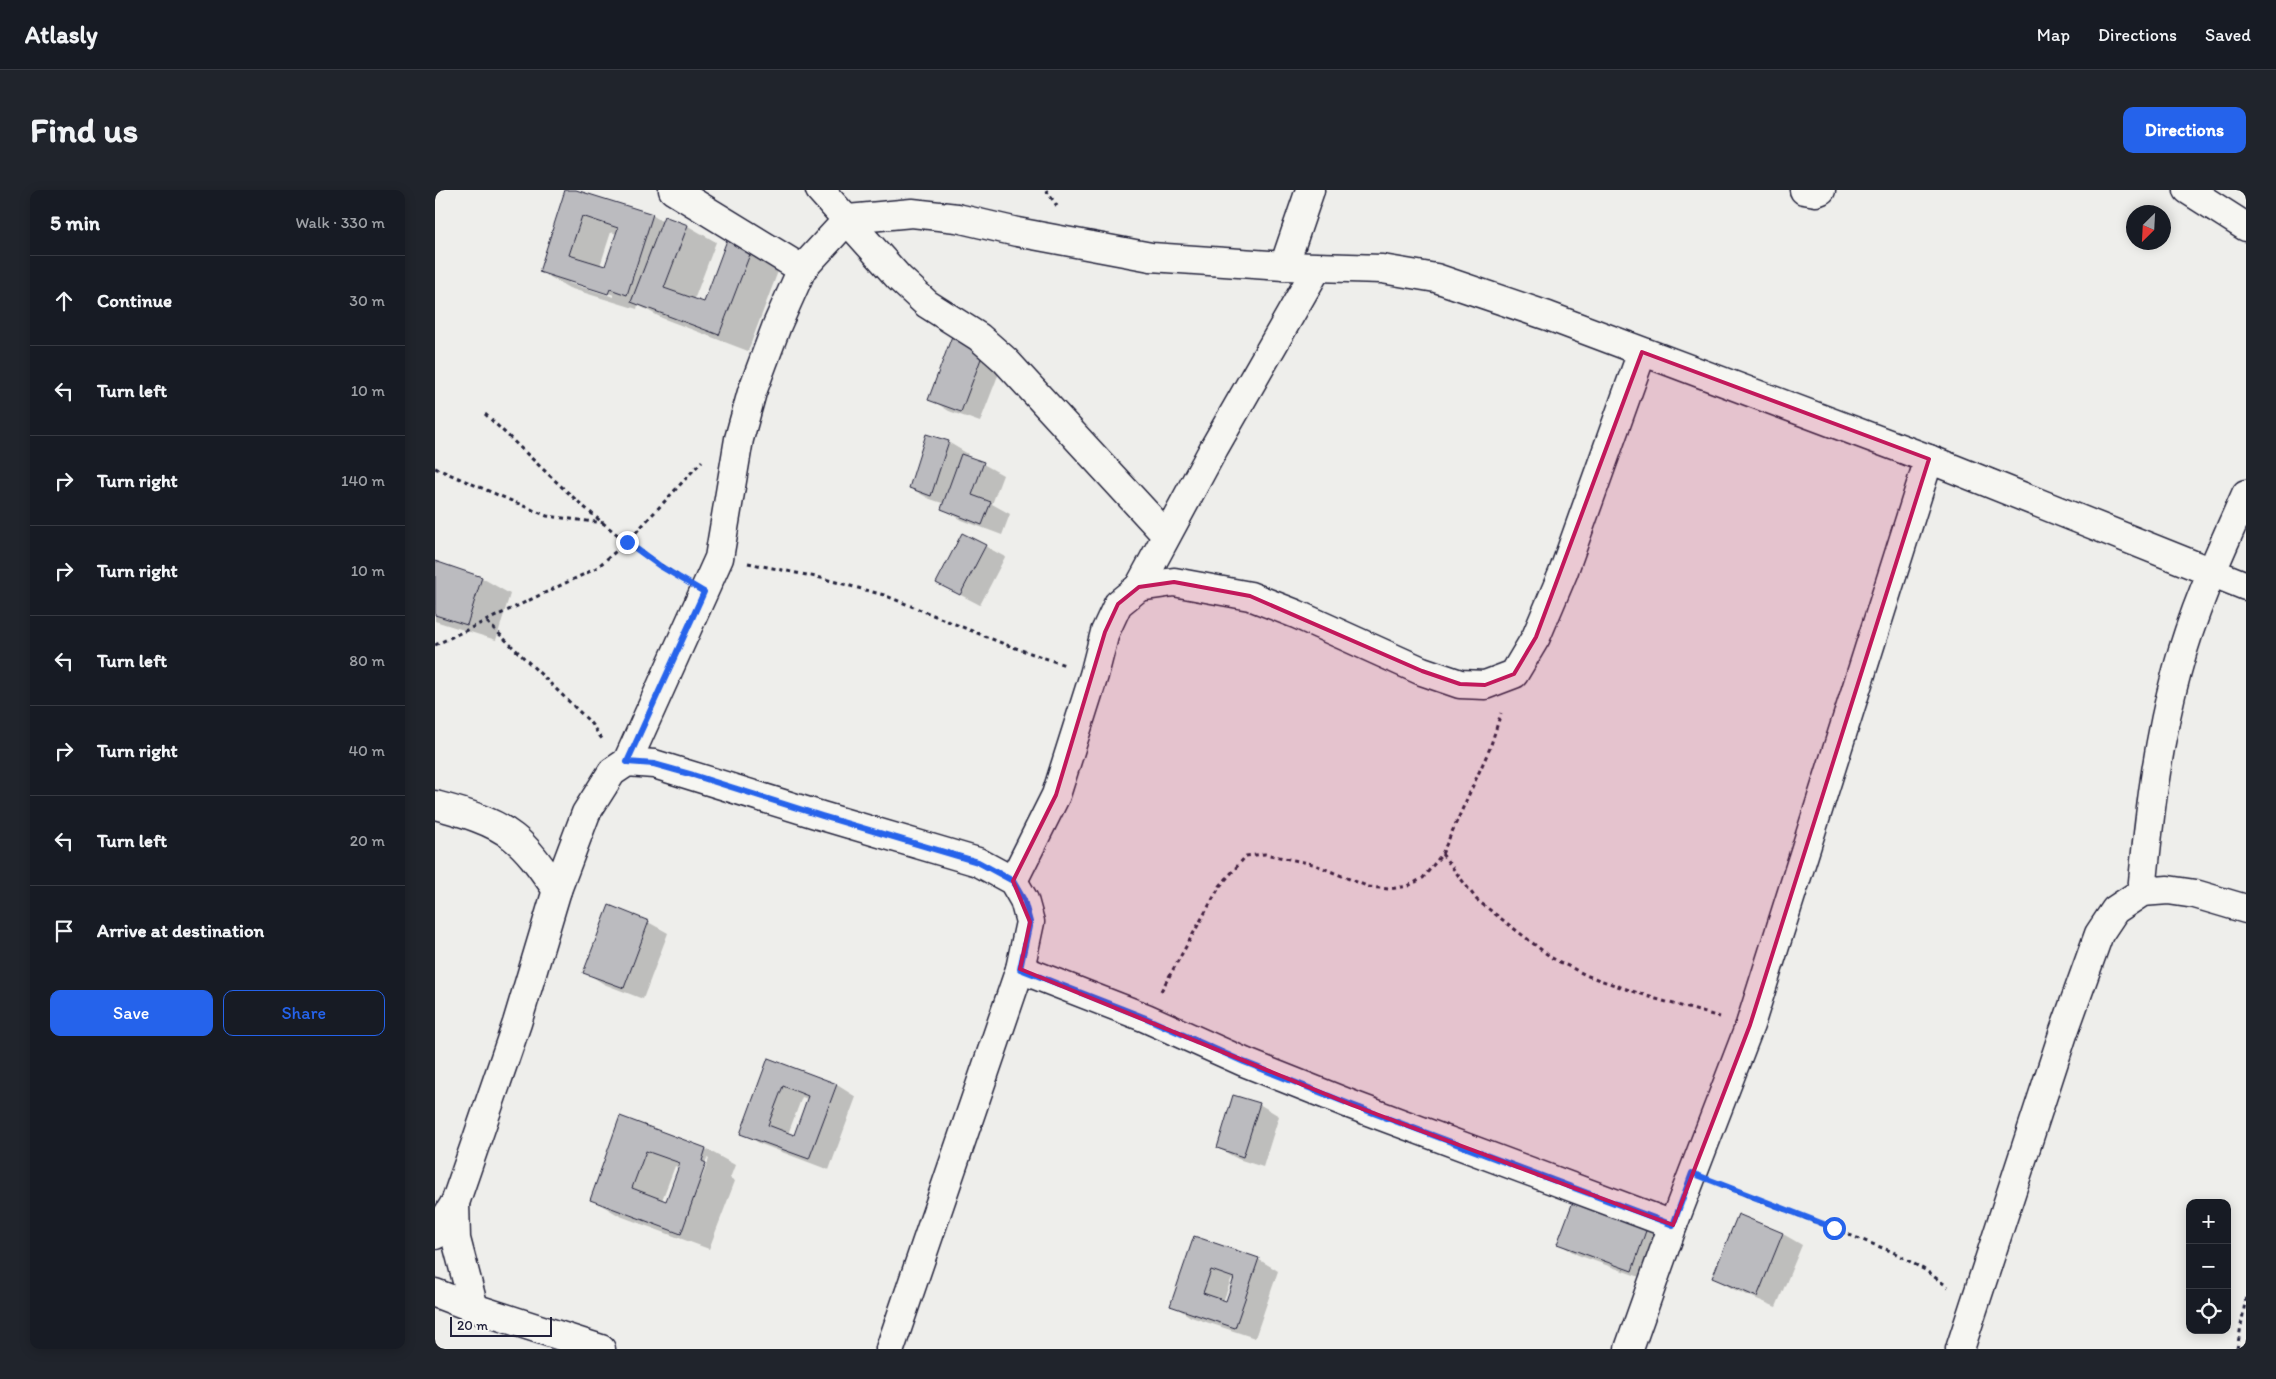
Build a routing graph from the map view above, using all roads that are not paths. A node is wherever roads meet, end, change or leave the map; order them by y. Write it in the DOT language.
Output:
graph roads {
  1 [pos="673,190"];
  2 [pos="820,190"];
  3 [pos="1310,190"];
  4 [pos="1804,190"];
  5 [pos="1821,190"];
  6 [pos="2188,190"];
  7 [pos="847,219"];
  8 [pos="2246,227"];
  9 [pos="1284,266"];
  10 [pos="802,268"];
  11 [pos="1317,268"];
  12 [pos="1643,352"];
  13 [pos="1929,459"];
  14 [pos="2246,494"];
  15 [pos="1166,535"];
  16 [pos="2210,573"];
  17 [pos="2246,586"];
  18 [pos="1139,587"];
  19 [pos="623,764"];
  20 [pos="435,806"];
  21 [pos="1013,881"];
  22 [pos="557,890"];
  23 [pos="2142,892"];
  24 [pos="2246,909"];
  25 [pos="1020,969"];
  26 [pos="455,1203"];
  27 [pos="1673,1225"];
  28 [pos="435,1235"];
  29 [pos="435,1293"];
  30 [pos="474,1308"];
  31 [pos="601,1349"];
  32 [pos="890,1349"];
  33 [pos="1629,1349"];
  34 [pos="1960,1349"];
  1 -- 10 [label="street"];
  2 -- 7 [label="street"];
  3 -- 9 [label="street"];
  4 -- 5 [label="street"];
  6 -- 8 [label="street"];
  7 -- 9 [label="street"];
  7 -- 10 [label="street"];
  7 -- 15 [label="street"];
  9 -- 11 [label="street"];
  10 -- 19 [label="street"];
  11 -- 12 [label="street"];
  11 -- 15 [label="street"];
  12 -- 13 [label="street"];
  12 -- 18 [label="street"];
  13 -- 16 [label="street"];
  13 -- 27 [label="street"];
  14 -- 16 [label="street"];
  15 -- 18 [label="street"];
  16 -- 17 [label="street"];
  16 -- 23 [label="street"];
  18 -- 21 [label="street"];
  19 -- 21 [label="street"];
  19 -- 22 [label="street"];
  20 -- 22 [label="street"];
  21 -- 25 [label="street"];
  22 -- 26 [label="street"];
  23 -- 24 [label="street"];
  23 -- 34 [label="street"];
  25 -- 27 [label="street"];
  25 -- 32 [label="street"];
  26 -- 28 [label="street"];
  26 -- 30 [label="street"];
  27 -- 33 [label="street"];
  29 -- 30 [label="street"];
  30 -- 31 [label="street"];
}
